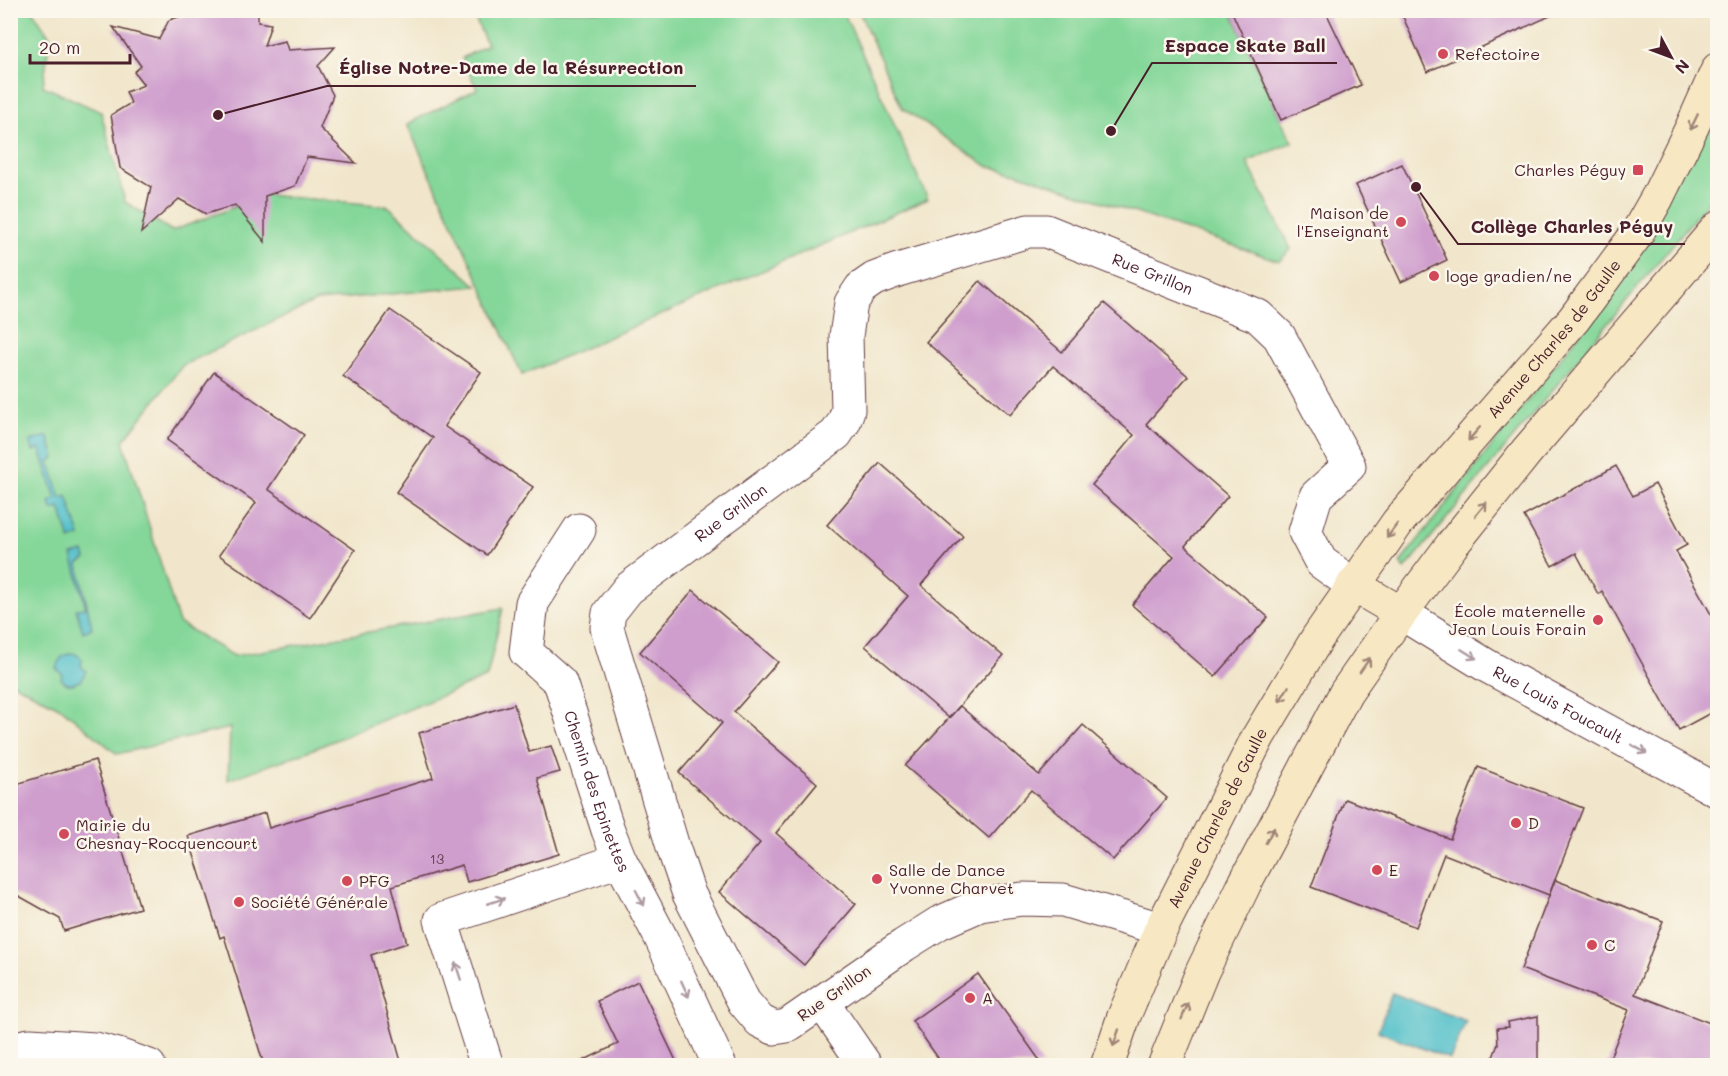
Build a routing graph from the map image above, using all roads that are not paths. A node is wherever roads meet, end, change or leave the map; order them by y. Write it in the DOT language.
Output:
graph roads {
  1 [pos="1718,69"];
  2 [pos="1718,228"];
  3 [pos="579,530"];
  4 [pos="1353,585"];
  5 [pos="1401,613"];
  6 [pos="1718,791"];
  7 [pos="620,860"];
  8 [pos="1161,929"];
  9 [pos="822,1002"];
  10 [pos="10,1049"];
  11 [pos="720,1064"];
  12 [pos="149,1065"];
  13 [pos="487,1065"];
  14 [pos="866,1065"];
  15 [pos="1107,1065"];
  16 [pos="1164,1065"];
  1 -- 4 [label="main road, Avenue Charles de Gaulle, one-way"];
  5 -- 2 [label="main road, one-way"];
  3 -- 7 [label="street, Chemin des Epinettes"];
  4 -- 5 [label="main road"];
  4 -- 8 [label="main road, Avenue Charles de Gaulle, one-way"];
  4 -- 9 [label="street, Rue Grillon"];
  5 -- 6 [label="street, Rue Louis Foucault, one-way"];
  16 -- 5 [label="main road, one-way"];
  7 -- 11 [label="street, Chemin des Epinettes, one-way"];
  13 -- 7 [label="street, one-way"];
  8 -- 9 [label="street, Rue Grillon"];
  8 -- 15 [label="main road, Avenue Charles de Gaulle, one-way"];
  9 -- 14 [label="street"];
  10 -- 12 [label="street"];
}
